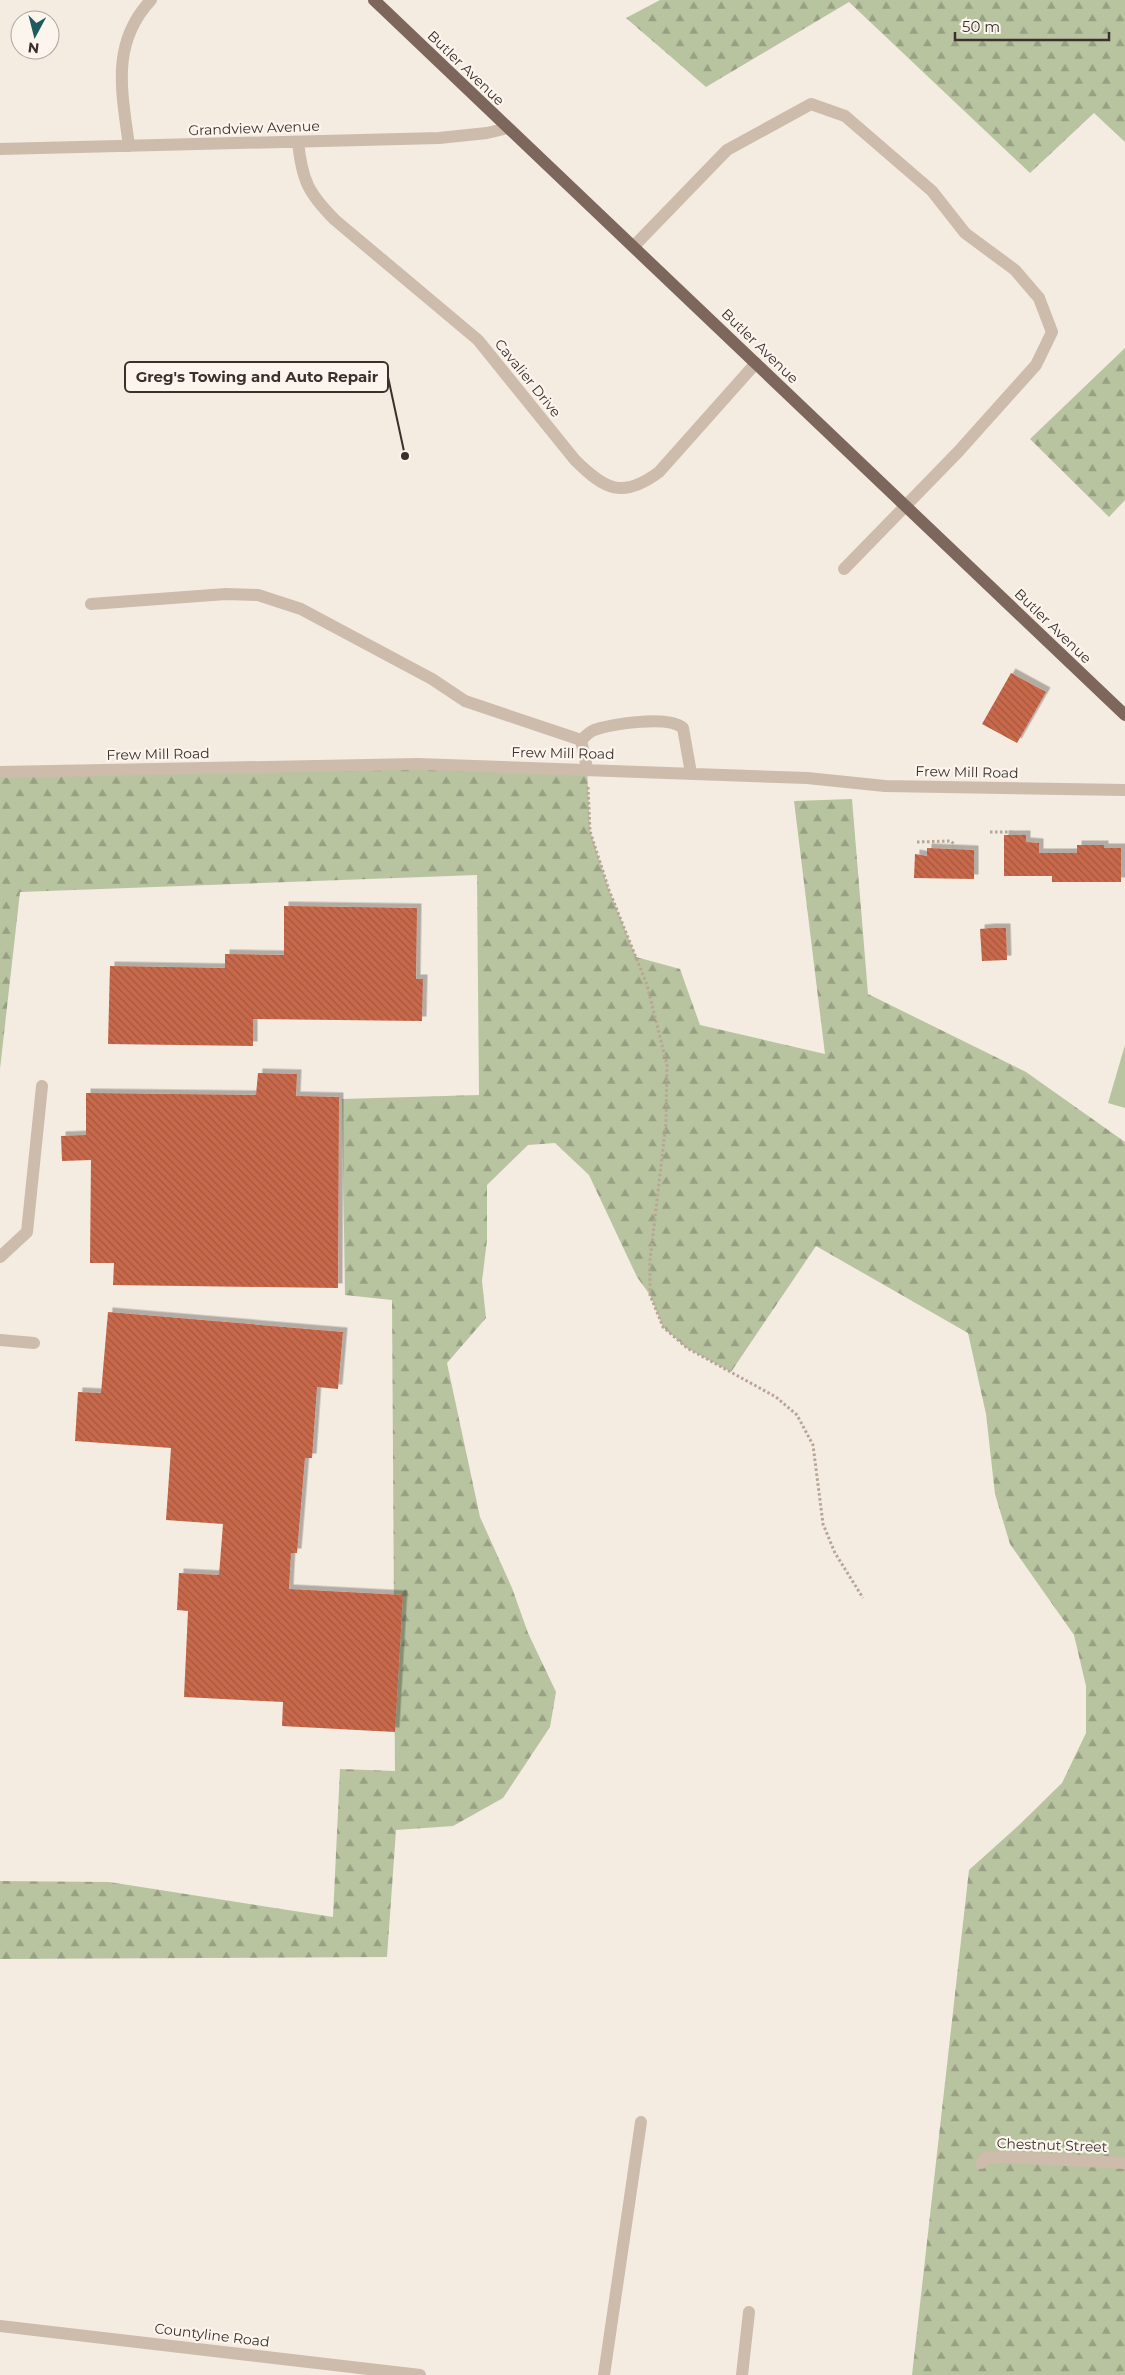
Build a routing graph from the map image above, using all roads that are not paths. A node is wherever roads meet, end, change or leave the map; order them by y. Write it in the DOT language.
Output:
graph roads {
  1 [pos="151,0"];
  2 [pos="374,0"];
  3 [pos="508,128"];
  4 [pos="298,142"];
  5 [pos="129,146"];
  6 [pos="0,149"];
  7 [pos="634,246"];
  8 [pos="756,363"];
  9 [pos="906,506"];
  10 [pos="844,569"];
  11 [pos="90,604"];
  12 [pos="1125,715"];
  13 [pos="581,740"];
  14 [pos="587,768"];
  15 [pos="0,772"];
  16 [pos="692,773"];
  17 [pos="1125,790"];
  18 [pos="42,1086"];
  19 [pos="0,1257"];
  20 [pos="0,1340"];
  21 [pos="34,1343"];
  22 [pos="641,2122"];
  23 [pos="981,2163"];
  24 [pos="1125,2163"];
  25 [pos="749,2312"];
  26 [pos="0,2326"];
  27 [pos="420,2375"];
  28 [pos="604,2375"];
  29 [pos="742,2375"];
  1 -- 5 [label="street"];
  2 -- 3 [label="main road, Butler Avenue"];
  3 -- 4 [label="street, Grandview Avenue"];
  3 -- 7 [label="main road, Butler Avenue"];
  4 -- 5 [label="street, Grandview Avenue"];
  4 -- 8 [label="street, Cavalier Drive"];
  5 -- 6 [label="street, Grandview Avenue"];
  7 -- 8 [label="main road, Butler Avenue"];
  7 -- 9 [label="street"];
  8 -- 9 [label="main road, Butler Avenue"];
  9 -- 10 [label="street"];
  9 -- 12 [label="main road, Butler Avenue"];
  11 -- 13 [label="street"];
  13 -- 14 [label="street"];
  13 -- 16 [label="street"];
  14 -- 15 [label="street, Frew Mill Road"];
  14 -- 16 [label="street, Frew Mill Road"];
  16 -- 17 [label="street, Frew Mill Road"];
  18 -- 19 [label="street"];
  20 -- 21 [label="street"];
  22 -- 28 [label="street"];
  23 -- 24 [label="street, Chestnut Street"];
  25 -- 29 [label="street"];
  26 -- 27 [label="street, Countyline Road"];
}
